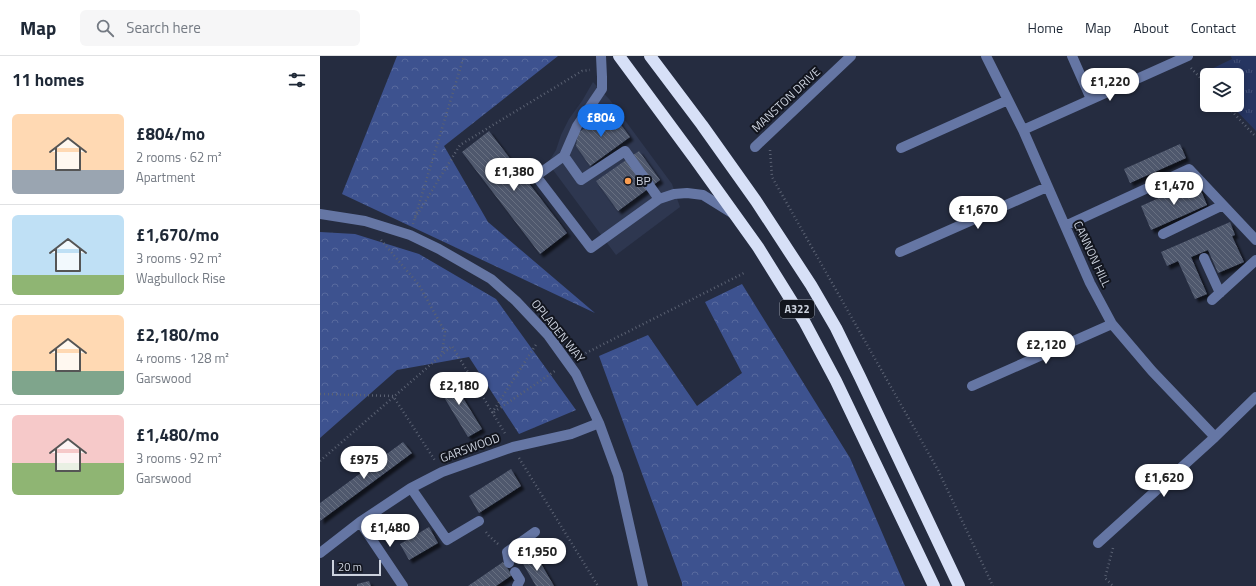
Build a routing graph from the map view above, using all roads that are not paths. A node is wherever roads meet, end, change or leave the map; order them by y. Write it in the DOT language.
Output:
graph roads {
  1 [pos="601,56"];
  2 [pos="619,56"];
  3 [pos="650,56"];
  4 [pos="852,56"];
  5 [pos="986,56"];
  6 [pos="1072,56"];
  7 [pos="1185,57"];
  8 [pos="1090,99"];
  9 [pos="1008,100"];
  10 [pos="1023,130"];
  11 [pos="759,144"];
  12 [pos="901,148"];
  13 [pos="564,156"];
  14 [pos="1047,187"];
  15 [pos="659,199"];
  16 [pos="1223,205"];
  17 [pos="320,214"];
  18 [pos="734,214"];
  19 [pos="1065,226"];
  20 [pos="1163,234"];
  21 [pos="1256,240"];
  22 [pos="900,252"];
  23 [pos="1204,258"];
  24 [pos="1256,260"];
  25 [pos="1220,293"];
  26 [pos="1212,300"];
  27 [pos="1112,324"];
  28 [pos="972,386"];
  29 [pos="1256,397"];
  30 [pos="599,422"];
  31 [pos="1215,437"];
  32 [pos="411,488"];
  33 [pos="479,521"];
  34 [pos="360,522"];
  35 [pos="535,532"];
  36 [pos="1098,543"];
  37 [pos="320,553"];
  38 [pos="403,586"];
  39 [pos="517,586"];
  40 [pos="643,586"];
  41 [pos="934,586"];
  42 [pos="959,586"];
  1 -- 13 [label="street"];
  2 -- 18 [label="highway, A322"];
  3 -- 42 [label="highway, A322"];
  4 -- 11 [label="street, MANSTON DRIVE"];
  5 -- 9 [label="street, CANNON HILL"];
  6 -- 8 [label="street"];
  7 -- 8 [label="street"];
  8 -- 10 [label="street"];
  9 -- 10 [label="street, CANNON HILL"];
  9 -- 12 [label="street"];
  10 -- 14 [label="street, CANNON HILL"];
  13 -- 15 [label="street"];
  13 -- 15 [label="street"];
  14 -- 19 [label="street, CANNON HILL"];
  14 -- 22 [label="street"];
  15 -- 18 [label="street"];
  16 -- 19 [label="street"];
  16 -- 20 [label="street"];
  16 -- 21 [label="street"];
  17 -- 30 [label="street, OPLADEN WAY"];
  18 -- 41 [label="highway, A322"];
  19 -- 27 [label="street, CANNON HILL"];
  23 -- 25 [label="street"];
  24 -- 25 [label="street"];
  25 -- 26 [label="street"];
  27 -- 28 [label="street"];
  27 -- 31 [label="street, CANNON HILL"];
  29 -- 31 [label="street"];
  30 -- 32 [label="street, GARSWOOD"];
  30 -- 40 [label="street, OPLADEN WAY"];
  31 -- 36 [label="street"];
  32 -- 33 [label="street"];
  32 -- 34 [label="street, GARSWOOD"];
  34 -- 37 [label="street, GARSWOOD"];
  34 -- 38 [label="street"];
  35 -- 39 [label="street"];
}
